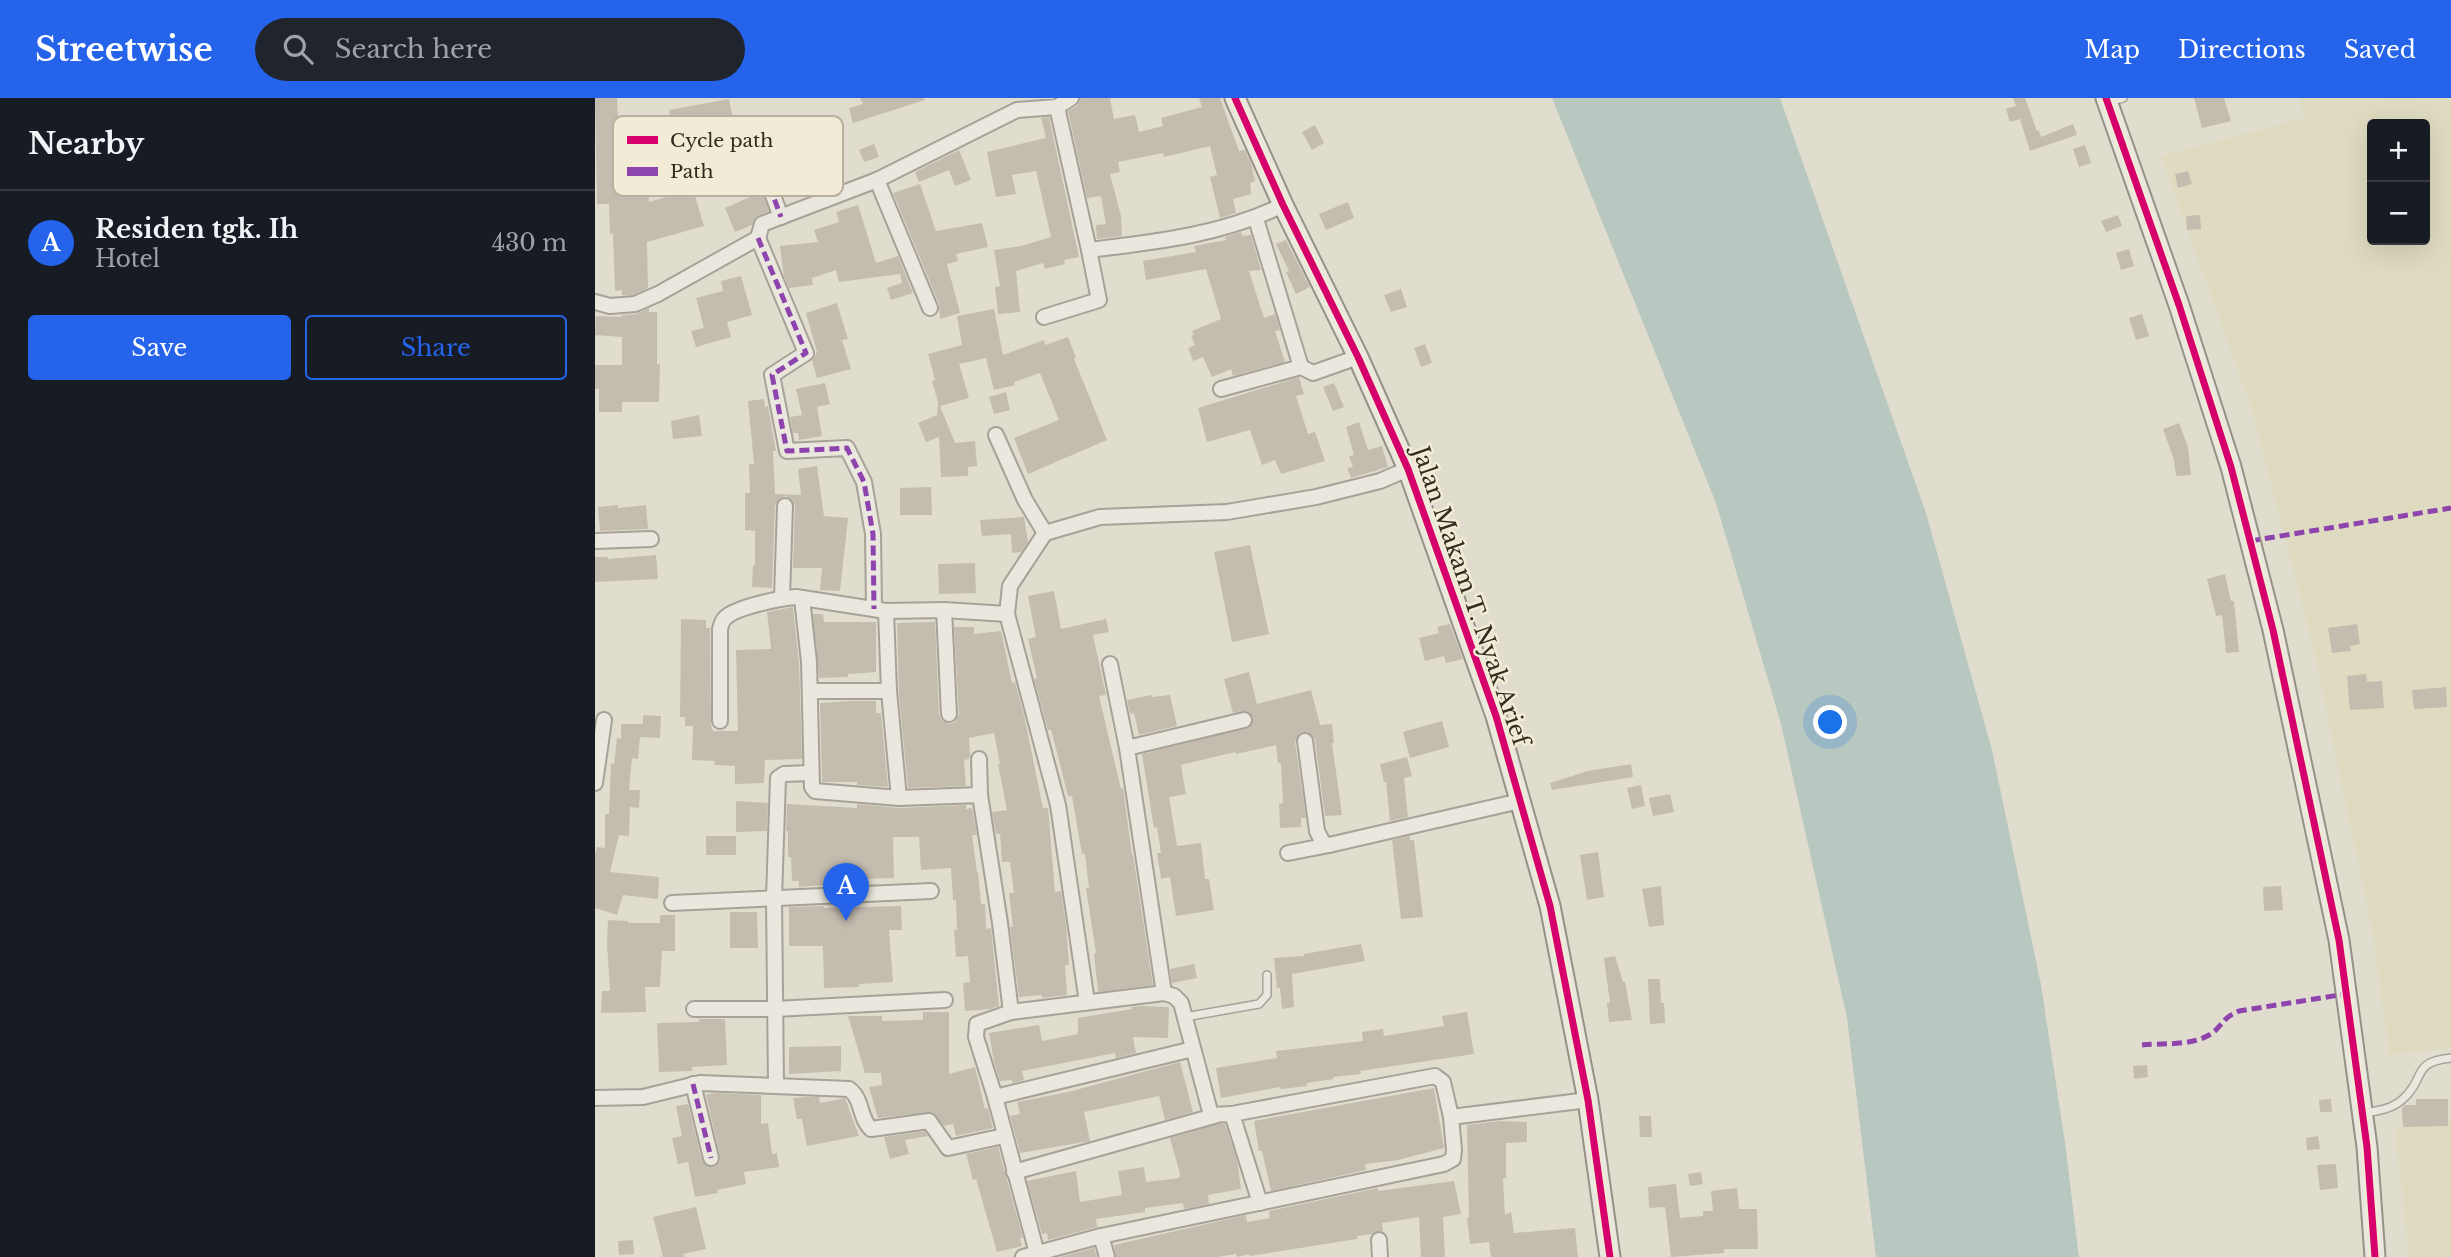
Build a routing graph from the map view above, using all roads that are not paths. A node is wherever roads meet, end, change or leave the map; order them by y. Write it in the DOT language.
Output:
graph roads {
  1 [pos="1071,98"];
  2 [pos="1235,98"];
  3 [pos="2112,99"];
  4 [pos="1014,104"];
  5 [pos="1057,107"];
  6 [pos="877,180"];
  7 [pos="843,193"];
  8 [pos="773,196"];
  9 [pos="835,196"];
  10 [pos="1283,205"];
  11 [pos="781,217"];
  12 [pos="1256,219"];
  13 [pos="758,238"];
  14 [pos="1089,250"];
  15 [pos="595,302"];
  16 [pos="930,308"];
  17 [pos="1044,317"];
  18 [pos="1357,357"];
  19 [pos="1301,367"];
  20 [pos="1221,389"];
  21 [pos="996,435"];
  22 [pos="1408,469"];
  23 [pos="785,506"];
  24 [pos="1045,533"];
  25 [pos="650,538"];
  26 [pos="595,541"];
  27 [pos="782,598"];
  28 [pos="801,598"];
  29 [pos="880,610"];
  30 [pos="944,610"];
  31 [pos="1007,614"];
  32 [pos="1110,664"];
  33 [pos="810,691"];
  34 [pos="889,691"];
  35 [pos="949,713"];
  36 [pos="604,720"];
  37 [pos="1244,720"];
  38 [pos="720,721"];
  39 [pos="1305,741"];
  40 [pos="1128,748"];
  41 [pos="979,759"];
  42 [pos="810,773"];
  43 [pos="595,783"];
  44 [pos="979,794"];
  45 [pos="899,798"];
  46 [pos="1520,800"];
  47 [pos="1329,845"];
  48 [pos="1288,853"];
  49 [pos="931,891"];
  50 [pos="774,898"];
  51 [pos="672,903"];
  52 [pos="1267,975"];
  53 [pos="1164,993"];
  54 [pos="945,1000"];
  55 [pos="1087,1002"];
  56 [pos="694,1009"];
  57 [pos="775,1009"];
  58 [pos="1011,1013"];
  59 [pos="1185,1017"];
  60 [pos="1193,1049"];
  61 [pos="2451,1059"];
  62 [pos="693,1084"];
  63 [pos="776,1085"];
  64 [pos="995,1097"];
  65 [pos="595,1098"];
  66 [pos="1588,1100"];
  67 [pos="2370,1112"];
  68 [pos="1231,1114"];
  69 [pos="1214,1116"];
  70 [pos="1451,1117"];
  71 [pos="1004,1136"];
  72 [pos="711,1157"];
  73 [pos="1014,1172"];
  74 [pos="1260,1203"];
  75 [pos="1101,1236"];
  76 [pos="1379,1240"];
  77 [pos="1033,1255"];
  78 [pos="1107,1257"];
  79 [pos="1380,1257"];
  80 [pos="1610,1257"];
  81 [pos="2375,1257"];
  1 -- 5 [label="street"];
  2 -- 10 [label="street, Jalan Makam T. Nyak Arief"];
  3 -- 67 [label="street"];
  4 -- 5 [label="street"];
  4 -- 6 [label="street"];
  5 -- 14 [label="street"];
  6 -- 7 [label="street"];
  6 -- 16 [label="street"];
  8 -- 11 [label="street"];
  9 -- 11 [label="street"];
  10 -- 12 [label="street"];
  10 -- 18 [label="street, Jalan Makam T. Nyak Arief"];
  11 -- 13 [label="street"];
  12 -- 14 [label="street"];
  12 -- 19 [label="street"];
  13 -- 15 [label="street"];
  13 -- 29 [label="street"];
  14 -- 17 [label="street"];
  18 -- 19 [label="street"];
  18 -- 22 [label="street, Jalan Makam T. Nyak Arief"];
  19 -- 20 [label="street"];
  21 -- 24 [label="street"];
  22 -- 24 [label="street"];
  22 -- 46 [label="street, Jalan Makam T. Nyak Arief"];
  23 -- 27 [label="street"];
  24 -- 31 [label="street"];
  25 -- 26 [label="street"];
  27 -- 28 [label="street"];
  27 -- 38 [label="street"];
  28 -- 29 [label="street"];
  28 -- 33 [label="street"];
  29 -- 30 [label="street"];
  29 -- 34 [label="street"];
  30 -- 31 [label="street"];
  30 -- 35 [label="street"];
  31 -- 55 [label="street"];
  32 -- 40 [label="street"];
  33 -- 34 [label="street"];
  33 -- 42 [label="street"];
  34 -- 45 [label="street"];
  36 -- 43 [label="street"];
  37 -- 40 [label="street"];
  39 -- 47 [label="street"];
  40 -- 53 [label="street"];
  41 -- 44 [label="street"];
  42 -- 45 [label="street"];
  42 -- 50 [label="street"];
  44 -- 45 [label="street"];
  44 -- 58 [label="street"];
  46 -- 47 [label="street"];
  46 -- 66 [label="street, Jalan Makam T. Nyak Arief"];
  47 -- 48 [label="street"];
  49 -- 50 [label="street"];
  50 -- 51 [label="street"];
  50 -- 57 [label="street"];
  52 -- 59 [label="lane"];
  53 -- 55 [label="street"];
  53 -- 59 [label="street"];
  54 -- 57 [label="street"];
  55 -- 58 [label="street"];
  56 -- 57 [label="street"];
  57 -- 63 [label="street"];
  58 -- 64 [label="street"];
  59 -- 60 [label="street"];
  60 -- 64 [label="street"];
  60 -- 69 [label="street"];
  61 -- 67 [label="lane"];
  62 -- 63 [label="street"];
  62 -- 65 [label="street"];
  62 -- 72 [label="street"];
  63 -- 71 [label="street"];
  64 -- 71 [label="street"];
  66 -- 70 [label="street"];
  66 -- 80 [label="street, Jalan Makam T. Nyak Arief"];
  67 -- 81 [label="street"];
  68 -- 69 [label="street"];
  68 -- 70 [label="street"];
  68 -- 74 [label="street"];
  69 -- 73 [label="street"];
  70 -- 74 [label="street"];
  71 -- 73 [label="street"];
  73 -- 77 [label="street"];
  74 -- 75 [label="street"];
  75 -- 77 [label="street"];
  75 -- 78 [label="street"];
  76 -- 79 [label="street"];
}
